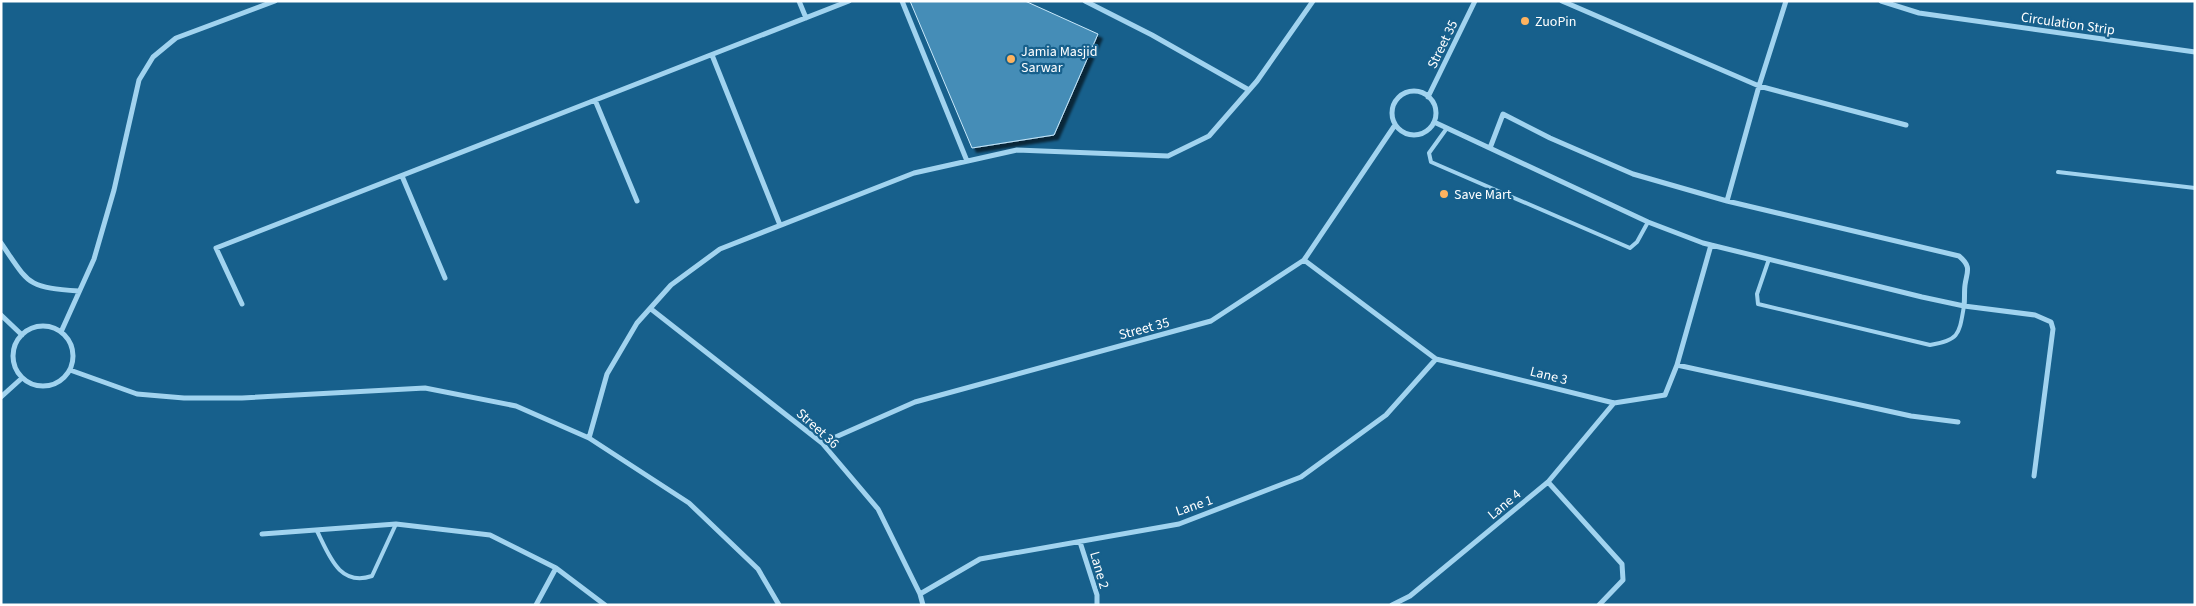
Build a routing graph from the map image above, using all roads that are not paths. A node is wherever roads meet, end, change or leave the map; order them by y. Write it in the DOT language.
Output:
graph roads {
  1 [pos="275,1"];
  2 [pos="800,1"];
  3 [pos="850,1"];
  4 [pos="902,1"];
  5 [pos="1085,1"];
  6 [pos="1313,1"];
  7 [pos="1475,1"];
  8 [pos="1562,1"];
  9 [pos="1786,1"];
  10 [pos="1881,1"];
  11 [pos="806,18"];
  12 [pos="2195,52"];
  13 [pos="712,55"];
  14 [pos="1759,86"];
  15 [pos="1249,90"];
  16 [pos="1428,97"];
  17 [pos="595,100"];
  18 [pos="1434,122"];
  19 [pos="1395,125"];
  20 [pos="1906,125"];
  21 [pos="1447,128"];
  22 [pos="1490,148"];
  23 [pos="966,161"];
  24 [pos="2058,172"];
  25 [pos="402,176"];
  26 [pos="2195,188"];
  27 [pos="637,201"];
  28 [pos="1727,201"];
  29 [pos="1648,222"];
  30 [pos="780,225"];
  31 [pos="1,243"];
  32 [pos="1711,245"];
  33 [pos="1770,259"];
  34 [pos="1304,260"];
  35 [pos="446,278"];
  36 [pos="79,291"];
  37 [pos="242,304"];
  38 [pos="1964,306"];
  39 [pos="651,309"];
  40 [pos="1,315"];
  41 [pos="61,332"];
  42 [pos="22,335"];
  43 [pos="1436,359"];
  44 [pos="1677,365"];
  45 [pos="70,370"];
  46 [pos="22,378"];
  47 [pos="1,397"];
  48 [pos="1614,403"];
  49 [pos="1958,422"];
  50 [pos="590,438"];
  51 [pos="822,443"];
  52 [pos="2034,476"];
  53 [pos="1548,482"];
  54 [pos="396,524"];
  55 [pos="317,531"];
  56 [pos="262,534"];
  57 [pos="1080,542"];
  58 [pos="556,568"];
  59 [pos="920,594"];
  60 [pos="536,605"];
  61 [pos="605,605"];
  62 [pos="779,605"];
  63 [pos="923,605"];
  64 [pos="1097,605"];
  65 [pos="1392,605"];
  66 [pos="1599,605"];
  1 -- 36 [label="street"];
  2 -- 11 [label="street"];
  3 -- 11 [label="street"];
  4 -- 23 [label="street"];
  5 -- 15 [label="street"];
  6 -- 15 [label="street"];
  7 -- 16 [label="street, Street 35"];
  8 -- 14 [label="street"];
  9 -- 14 [label="street"];
  10 -- 12 [label="street, Circulation Strip"];
  11 -- 13 [label="street"];
  13 -- 17 [label="street"];
  13 -- 30 [label="street"];
  14 -- 20 [label="street"];
  14 -- 28 [label="street"];
  15 -- 23 [label="street"];
  16 -- 18 [label="street"];
  16 -- 19 [label="street"];
  17 -- 25 [label="street"];
  17 -- 27 [label="street"];
  18 -- 19 [label="street"];
  18 -- 21 [label="street"];
  19 -- 34 [label="street, Street 35"];
  21 -- 22 [label="street"];
  21 -- 29 [label="lane"];
  22 -- 28 [label="street"];
  22 -- 29 [label="street"];
  23 -- 30 [label="street"];
  24 -- 26 [label="lane"];
  25 -- 35 [label="street"];
  25 -- 37 [label="street"];
  28 -- 38 [label="street"];
  29 -- 32 [label="street"];
  30 -- 39 [label="street"];
  31 -- 36 [label="street"];
  32 -- 33 [label="street"];
  32 -- 44 [label="street, Lane 3"];
  33 -- 38 [label="street"];
  33 -- 38 [label="lane"];
  34 -- 43 [label="street, Lane 3"];
  34 -- 51 [label="street, Street 35"];
  36 -- 41 [label="street"];
  38 -- 52 [label="street"];
  39 -- 50 [label="street"];
  39 -- 51 [label="street, Street 36"];
  40 -- 42 [label="street"];
  41 -- 42 [label="street"];
  41 -- 45 [label="street"];
  42 -- 46 [label="street"];
  43 -- 48 [label="street, Lane 3"];
  43 -- 57 [label="street, Lane 1"];
  44 -- 48 [label="street, Lane 3"];
  44 -- 49 [label="street"];
  45 -- 46 [label="street"];
  45 -- 50 [label="street"];
  46 -- 47 [label="street"];
  48 -- 53 [label="street, Lane 4"];
  50 -- 62 [label="street"];
  51 -- 59 [label="street, Street 36"];
  53 -- 65 [label="street, Lane 4"];
  53 -- 66 [label="street"];
  54 -- 55 [label="street"];
  54 -- 55 [label="lane"];
  54 -- 58 [label="street"];
  55 -- 56 [label="street"];
  57 -- 59 [label="street, Lane 1"];
  57 -- 64 [label="street, Lane 2"];
  58 -- 60 [label="street"];
  58 -- 61 [label="street"];
  59 -- 63 [label="street, Street 36"];
}
